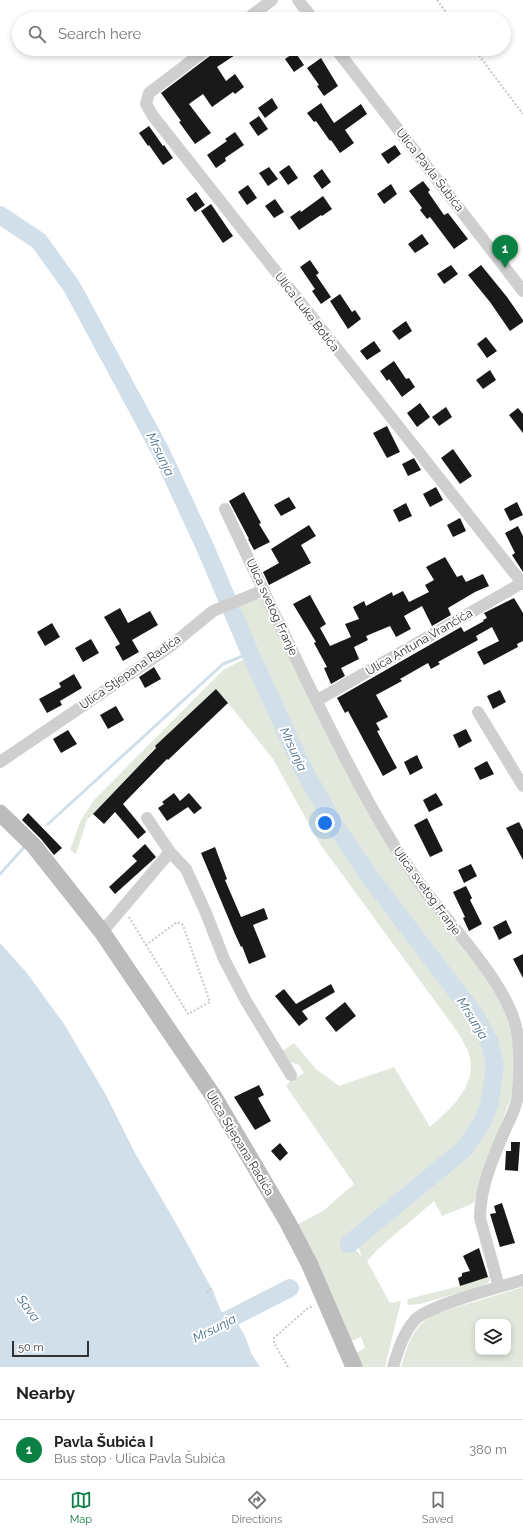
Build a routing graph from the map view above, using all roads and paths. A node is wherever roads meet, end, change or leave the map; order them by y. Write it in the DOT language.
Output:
graph roads {
  1 [pos="272,0"];
  2 [pos="298,0"];
  3 [pos="437,0"];
  4 [pos="256,12"];
  5 [pos="307,12"];
  6 [pos="446,12"];
  7 [pos="198,56"];
  8 [pos="341,56"];
  9 [pos="479,56"];
  10 [pos="523,114"];
  11 [pos="523,291"];
  12 [pos="225,509"];
  13 [pos="522,584"];
  14 [pos="264,590"];
  15 [pos="316,701"];
  16 [pos="478,712"];
  17 [pos="0,762"];
  18 [pos="523,786"];
  19 [pos="0,813"];
  20 [pos="146,818"];
  21 [pos="170,852"];
  22 [pos="123,907"];
  23 [pos="102,932"];
  24 [pos="146,945"];
  25 [pos="291,1076"];
  26 [pos="520,1101"];
  27 [pos="523,1280"];
  28 [pos="213,1287"];
  29 [pos="499,1287"];
  30 [pos="207,1292"];
  31 [pos="308,1308"];
  32 [pos="288,1367"];
  33 [pos="354,1367"];
  34 [pos="393,1367"];
  1 -- 4 [label="street"];
  2 -- 5 [label="street"];
  3 -- 6 [label="path"];
  7 -- 13 [label="street, Ulica Luke Botića"];
  8 -- 11 [label="street, Ulica Pavla Šubića"];
  9 -- 10 [label="path"];
  12 -- 14 [label="street, Ulica svetog Franje"];
  13 -- 15 [label="street, Ulica Antuna Vrančića"];
  14 -- 15 [label="street, Ulica svetog Franje"];
  14 -- 17 [label="street, Ulica Stjepana Radića"];
  15 -- 26 [label="street, Ulica svetog Franje"];
  16 -- 18 [label="street"];
  19 -- 23 [label="main road, Ulica Stjepana Radića"];
  20 -- 21 [label="street"];
  21 -- 22 [label="street"];
  21 -- 25 [label="street"];
  22 -- 23 [label="street"];
  22 -- 24 [label="path"];
  23 -- 33 [label="main road, Ulica Stjepana Radića"];
  24 -- 24 [label="path"];
  26 -- 29 [label="street, Ulica svetog Franje"];
  27 -- 29 [label="street"];
  28 -- 30 [label="path"];
  29 -- 34 [label="street"];
  31 -- 32 [label="path"];
}
